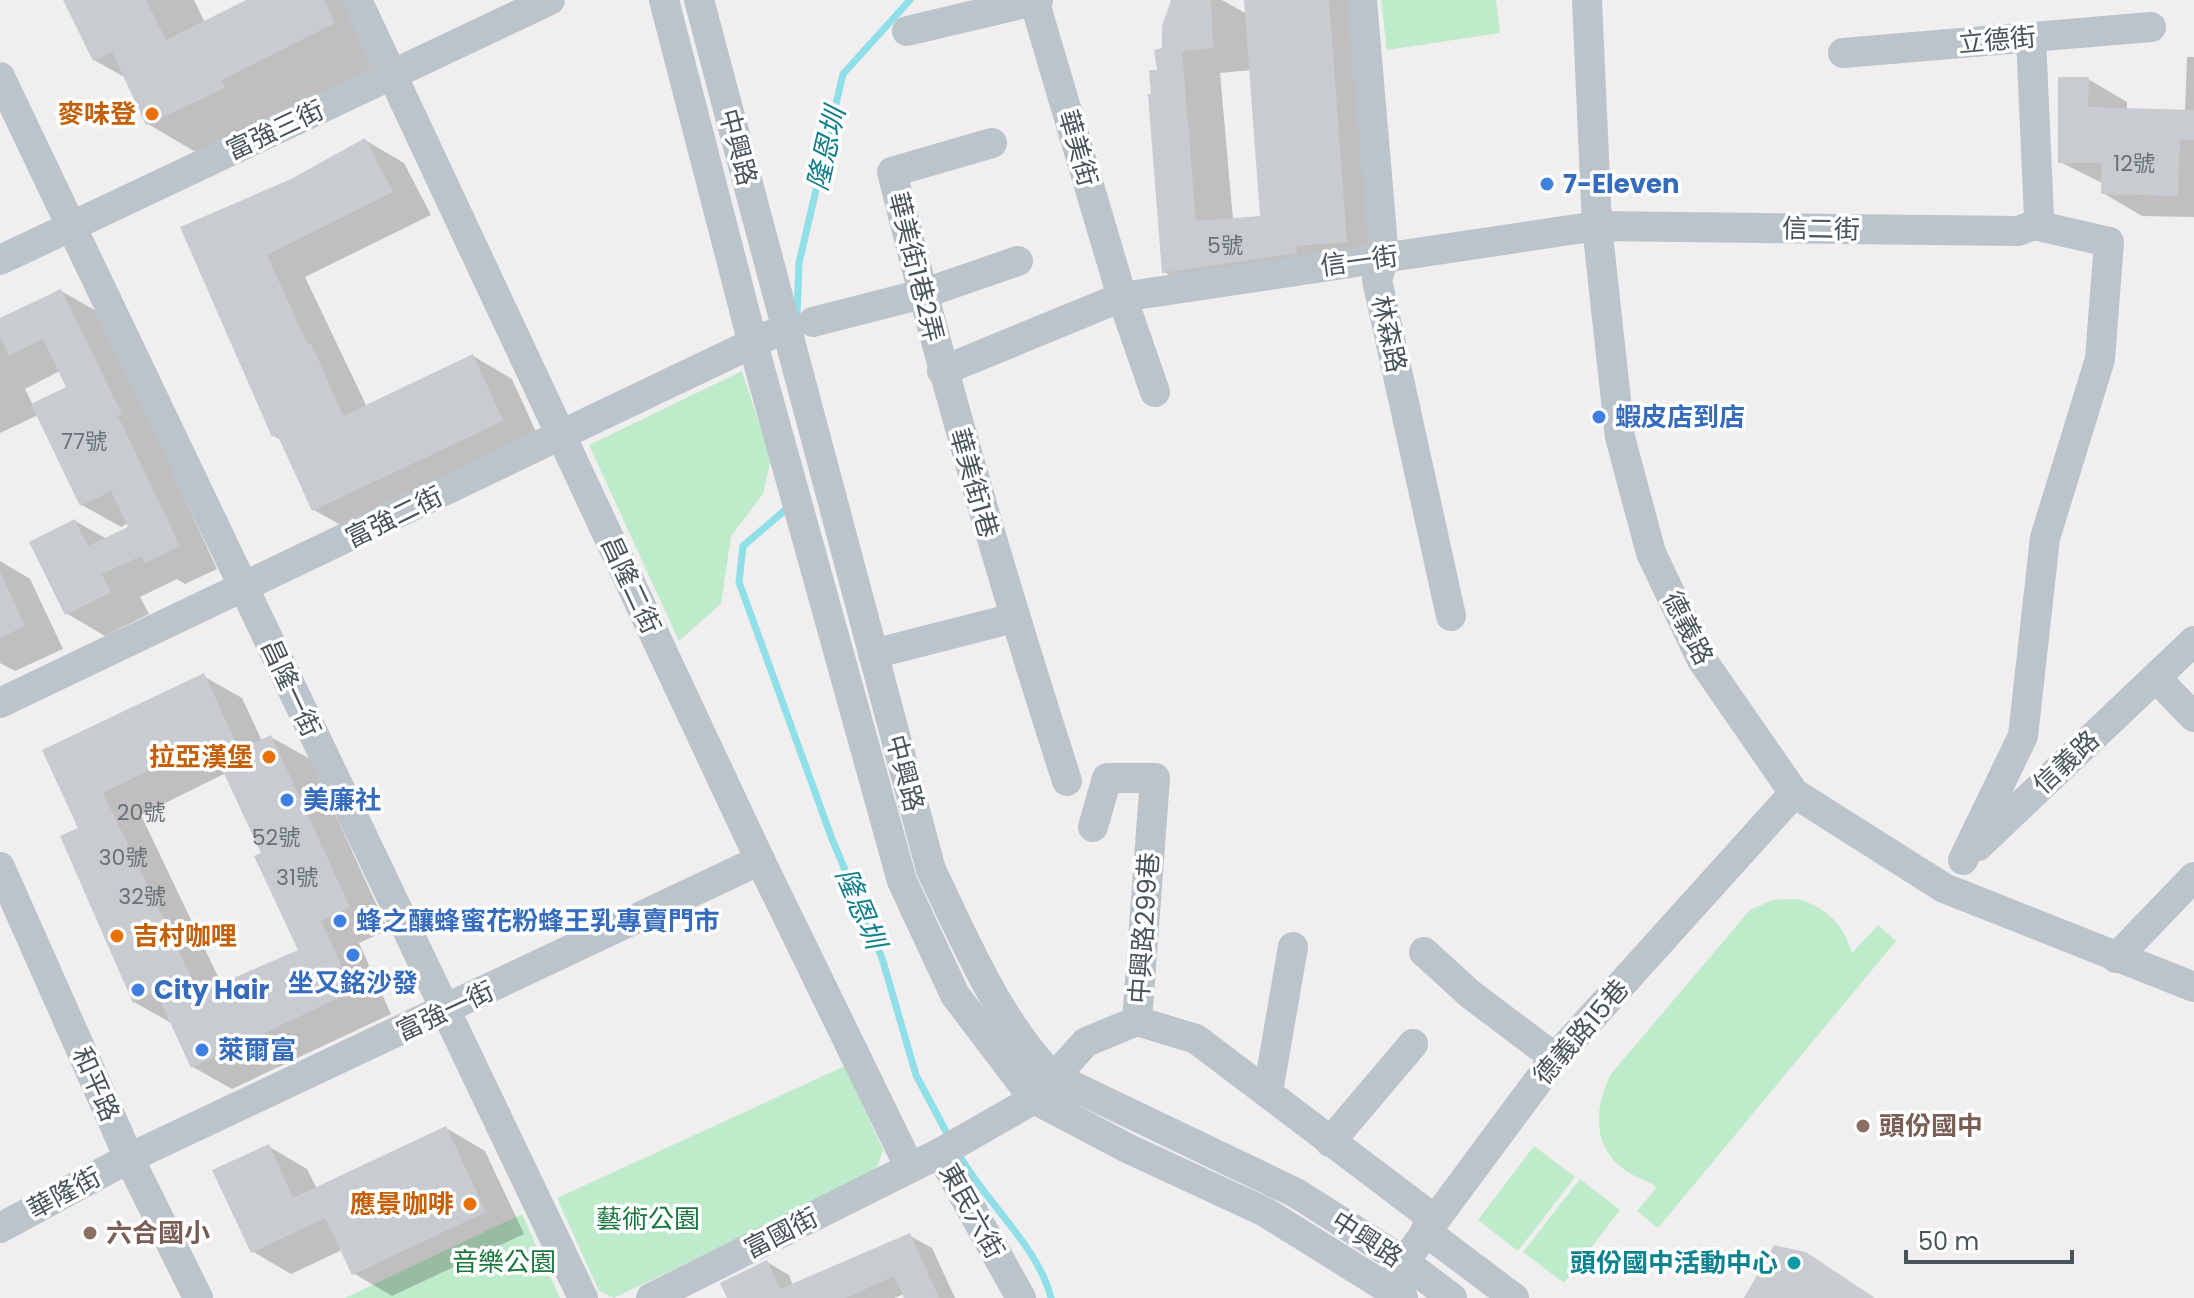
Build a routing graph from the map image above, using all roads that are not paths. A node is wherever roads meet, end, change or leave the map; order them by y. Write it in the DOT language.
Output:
graph roads {
  1 [pos="357,0"];
  2 [pos="550,0"];
  3 [pos="664,0"];
  4 [pos="699,0"];
  5 [pos="1035,0"];
  6 [pos="1362,0"];
  7 [pos="1587,0"];
  8 [pos="2151,27"];
  9 [pos="907,31"];
  10 [pos="2031,38"];
  11 [pos="1843,53"];
  12 [pos="392,75"];
  13 [pos="0,77"];
  14 [pos="992,143"];
  15 [pos="2037,221"];
  16 [pos="1597,226"];
  17 [pos="71,227"];
  18 [pos="1384,258"];
  19 [pos="0,260"];
  20 [pos="1018,261"];
  21 [pos="922,294"];
  22 [pos="1122,297"];
  23 [pos="800,324"];
  24 [pos="753,344"];
  25 [pos="942,371"];
  26 [pos="1155,392"];
  27 [pos="561,436"];
  28 [pos="244,589"];
  29 [pos="1451,616"];
  30 [pos="1014,618"];
  31 [pos="2194,641"];
  32 [pos="873,654"];
  33 [pos="2156,678"];
  34 [pos="0,703"];
  35 [pos="2194,717"];
  36 [pos="1067,781"];
  37 [pos="1794,793"];
  38 [pos="1093,827"];
  39 [pos="760,860"];
  40 [pos="1963,860"];
  41 [pos="0,867"];
  42 [pos="2194,877"];
  43 [pos="1944,888"];
  44 [pos="1293,947"];
  45 [pos="1424,952"];
  46 [pos="2116,958"];
  47 [pos="2194,987"];
  48 [pos="445,1011"];
  49 [pos="1137,1021"];
  50 [pos="1413,1044"];
  51 [pos="1555,1058"];
  52 [pos="1268,1092"];
  53 [pos="1034,1095"];
  54 [pos="1330,1142"];
  55 [pos="943,1152"];
  56 [pos="129,1158"];
  57 [pos="910,1168"];
  58 [pos="1430,1225"];
  59 [pos="0,1228"];
  60 [pos="1403,1261"];
  61 [pos="1395,1292"];
  62 [pos="198,1298"];
  63 [pos="583,1298"];
  64 [pos="651,1298"];
  65 [pos="1021,1298"];
  66 [pos="1452,1298"];
  67 [pos="1514,1298"];
  1 -- 12 [label="street, 昌隆二街"];
  2 -- 12 [label="street, 富強三街"];
  3 -- 24 [label="street, 中興路"];
  4 -- 23 [label="street, 中興路"];
  5 -- 9 [label="street"];
  5 -- 22 [label="street, 華美街"];
  6 -- 18 [label="street, 林森路"];
  7 -- 16 [label="street, 德義路"];
  8 -- 10 [label="street, 立德街"];
  10 -- 11 [label="street, 立德街"];
  10 -- 15 [label="street"];
  12 -- 17 [label="street, 富強三街"];
  12 -- 27 [label="street, 昌隆二街"];
  13 -- 17 [label="street, 昌隆一街"];
  14 -- 21 [label="street, 華美街1巷2弄"];
  15 -- 16 [label="street, 信二街"];
  15 -- 40 [label="street"];
  16 -- 18 [label="street, 信一街"];
  16 -- 37 [label="street, 德義路"];
  17 -- 19 [label="street, 富強三街"];
  17 -- 28 [label="street, 昌隆一街"];
  18 -- 22 [label="street, 信一街"];
  18 -- 29 [label="street, 林森路"];
  20 -- 21 [label="street, 富強二街"];
  21 -- 23 [label="street, 富強二街"];
  21 -- 25 [label="street, 華美街1巷2弄"];
  22 -- 25 [label="street"];
  22 -- 26 [label="street, 華美街"];
  23 -- 24 [label="street, 富強二街"];
  23 -- 32 [label="street, 中興路"];
  24 -- 27 [label="street, 富強二街"];
  24 -- 53 [label="street, 中興路"];
  25 -- 30 [label="street, 華美街1巷"];
  27 -- 28 [label="street, 富強二街"];
  27 -- 39 [label="street, 昌隆二街"];
  28 -- 34 [label="street, 富強二街"];
  28 -- 48 [label="street, 昌隆一街"];
  30 -- 32 [label="street"];
  30 -- 36 [label="street, 華美街1巷"];
  31 -- 33 [label="street, 信義路"];
  32 -- 53 [label="street, 中興路"];
  33 -- 35 [label="street"];
  33 -- 40 [label="street, 信義路"];
  37 -- 43 [label="street, 德義路"];
  37 -- 51 [label="street, 德義路15巷"];
  38 -- 49 [label="street, 中興路299巷"];
  39 -- 48 [label="street, 富強一街"];
  39 -- 57 [label="street, 昌隆二街"];
  40 -- 43 [label="street, 信義路"];
  41 -- 56 [label="street, 和平路"];
  42 -- 46 [label="street"];
  43 -- 46 [label="street, 德義路"];
  44 -- 52 [label="street"];
  45 -- 51 [label="street"];
  46 -- 47 [label="street, 德義路"];
  48 -- 56 [label="street, 富強一街"];
  48 -- 63 [label="street, 昌隆一街"];
  49 -- 52 [label="street"];
  49 -- 53 [label="street, 中興路299巷"];
  50 -- 54 [label="street"];
  51 -- 58 [label="street, 德義路15巷"];
  52 -- 54 [label="street"];
  53 -- 55 [label="street, 中興路299巷"];
  53 -- 60 [label="street, 中興路"];
  53 -- 61 [label="street, 中興路"];
  54 -- 58 [label="street"];
  55 -- 57 [label="street, 東民六街"];
  55 -- 65 [label="street, 東民六街"];
  56 -- 59 [label="street, 華隆街"];
  56 -- 62 [label="street, 和平路"];
  57 -- 64 [label="street, 富國街"];
  58 -- 60 [label="street, 德義路15巷"];
  58 -- 67 [label="street"];
  60 -- 61 [label="street, 德義路15巷"];
  60 -- 66 [label="street, 中興路"];
}
